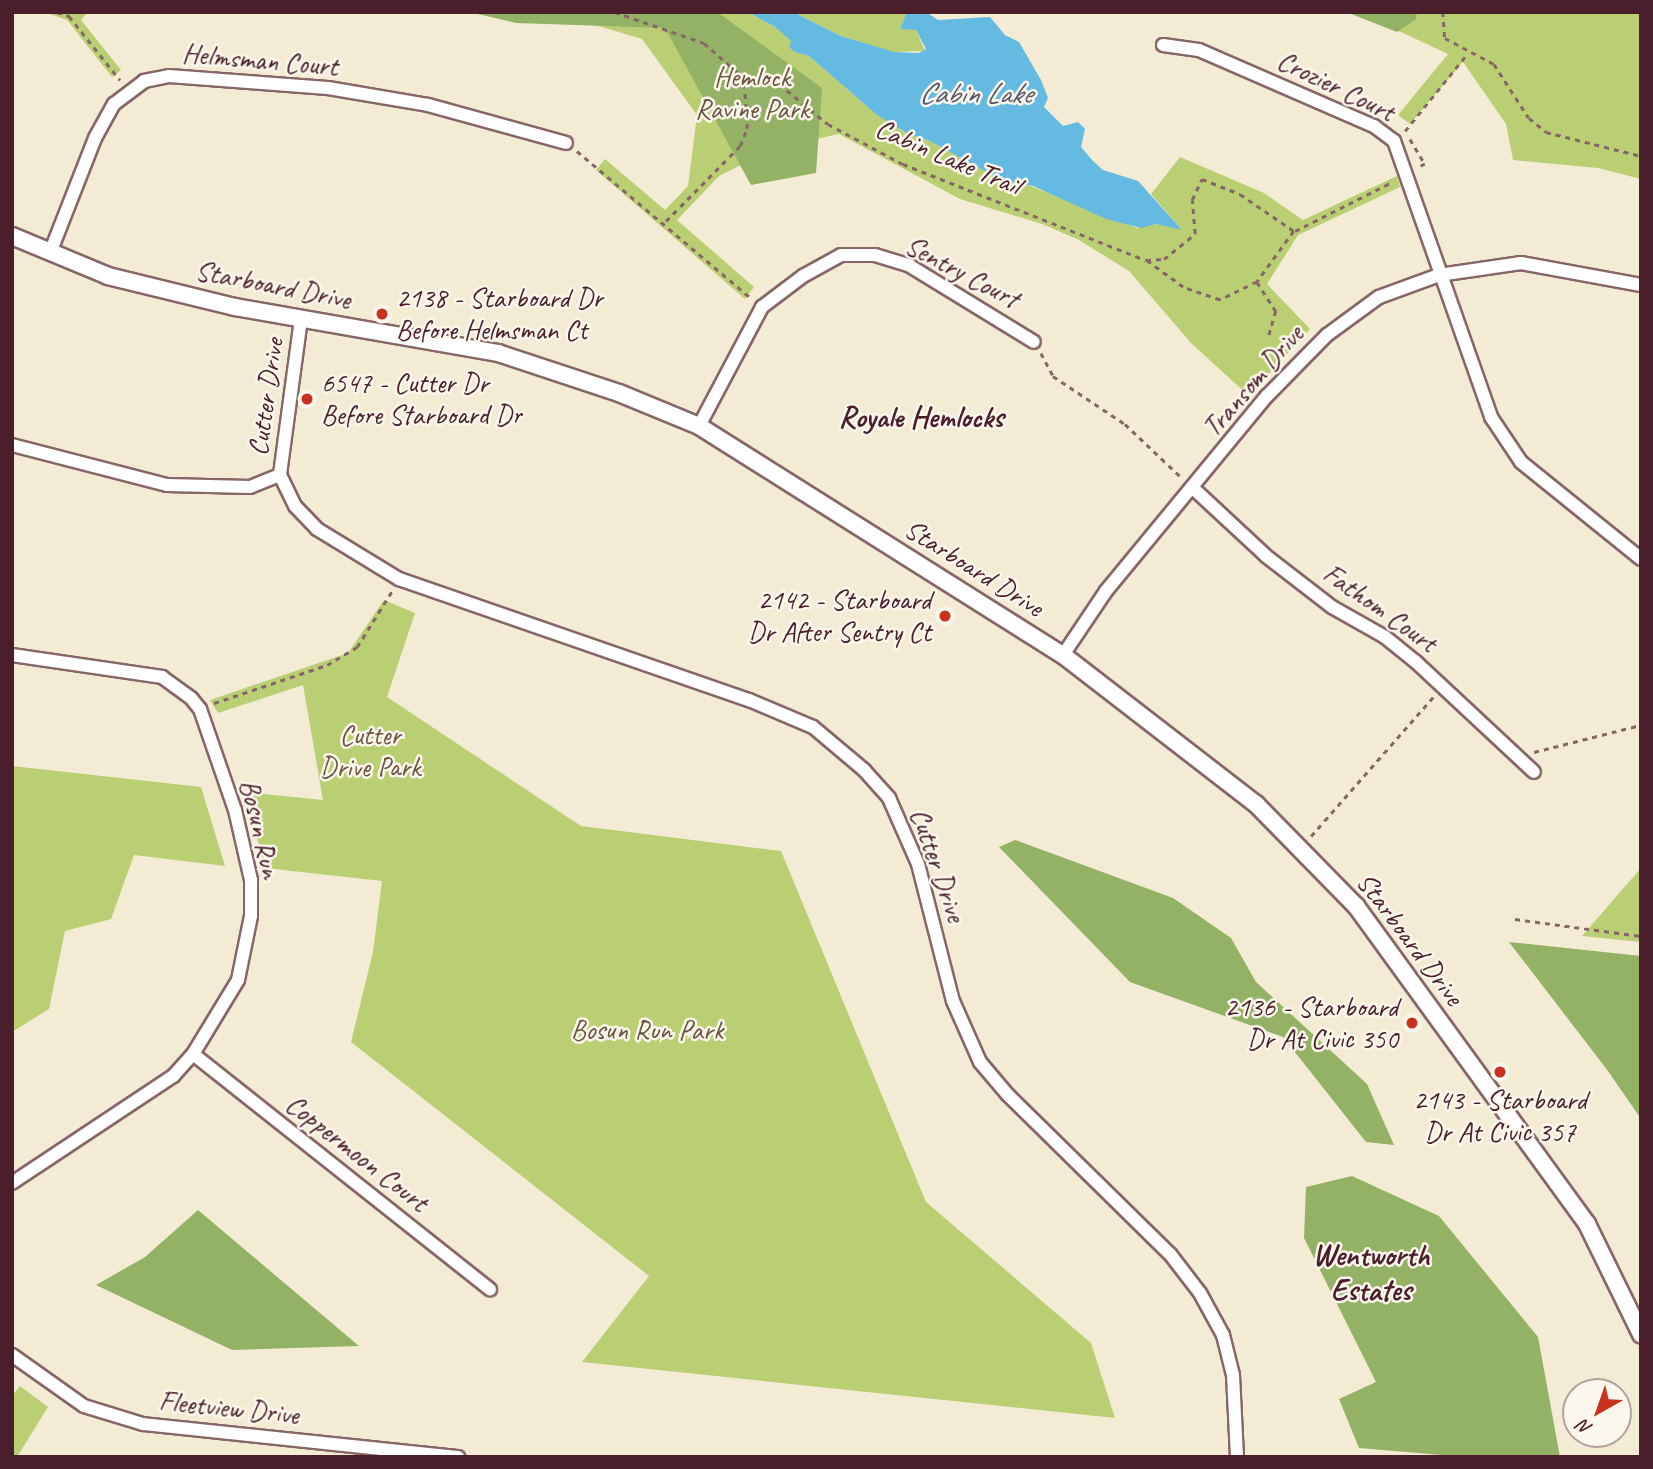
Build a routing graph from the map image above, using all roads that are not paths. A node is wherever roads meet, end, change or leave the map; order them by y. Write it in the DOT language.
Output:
graph roads {
  1 [pos="1163,45"];
  2 [pos="566,143"];
  3 [pos="12,236"];
  4 [pos="50,253"];
  5 [pos="1439,275"];
  6 [pos="1641,285"];
  7 [pos="301,319"];
  8 [pos="1034,342"];
  9 [pos="699,426"];
  10 [pos="12,445"];
  11 [pos="280,475"];
  12 [pos="1194,489"];
  13 [pos="1641,559"];
  14 [pos="12,655"];
  15 [pos="1063,655"];
  16 [pos="1534,772"];
  17 [pos="193,1054"];
  18 [pos="12,1183"];
  19 [pos="490,1289"];
  20 [pos="1641,1334"];
  21 [pos="12,1355"];
  22 [pos="458,1457"];
  23 [pos="1237,1457"];
  1 -- 5 [label="street, Crozier Court"];
  2 -- 4 [label="street, Helmsman Court"];
  3 -- 4 [label="street, Starboard Drive"];
  4 -- 7 [label="street, Starboard Drive"];
  5 -- 6 [label="street, Transom Drive"];
  5 -- 12 [label="street, Transom Drive"];
  5 -- 13 [label="street, Crozier Court"];
  7 -- 9 [label="street, Starboard Drive"];
  7 -- 11 [label="street, Cutter Drive"];
  8 -- 9 [label="street, Sentry Court"];
  9 -- 15 [label="street, Starboard Drive"];
  10 -- 11 [label="street"];
  11 -- 23 [label="street, Cutter Drive"];
  12 -- 15 [label="street, Transom Drive"];
  12 -- 16 [label="street, Fathom Court"];
  14 -- 17 [label="street, Bosun Run"];
  15 -- 20 [label="street, Starboard Drive"];
  17 -- 18 [label="street, Bosun Run"];
  17 -- 19 [label="street, Coppermoon Court"];
  21 -- 22 [label="street, Fleetview Drive"];
}
